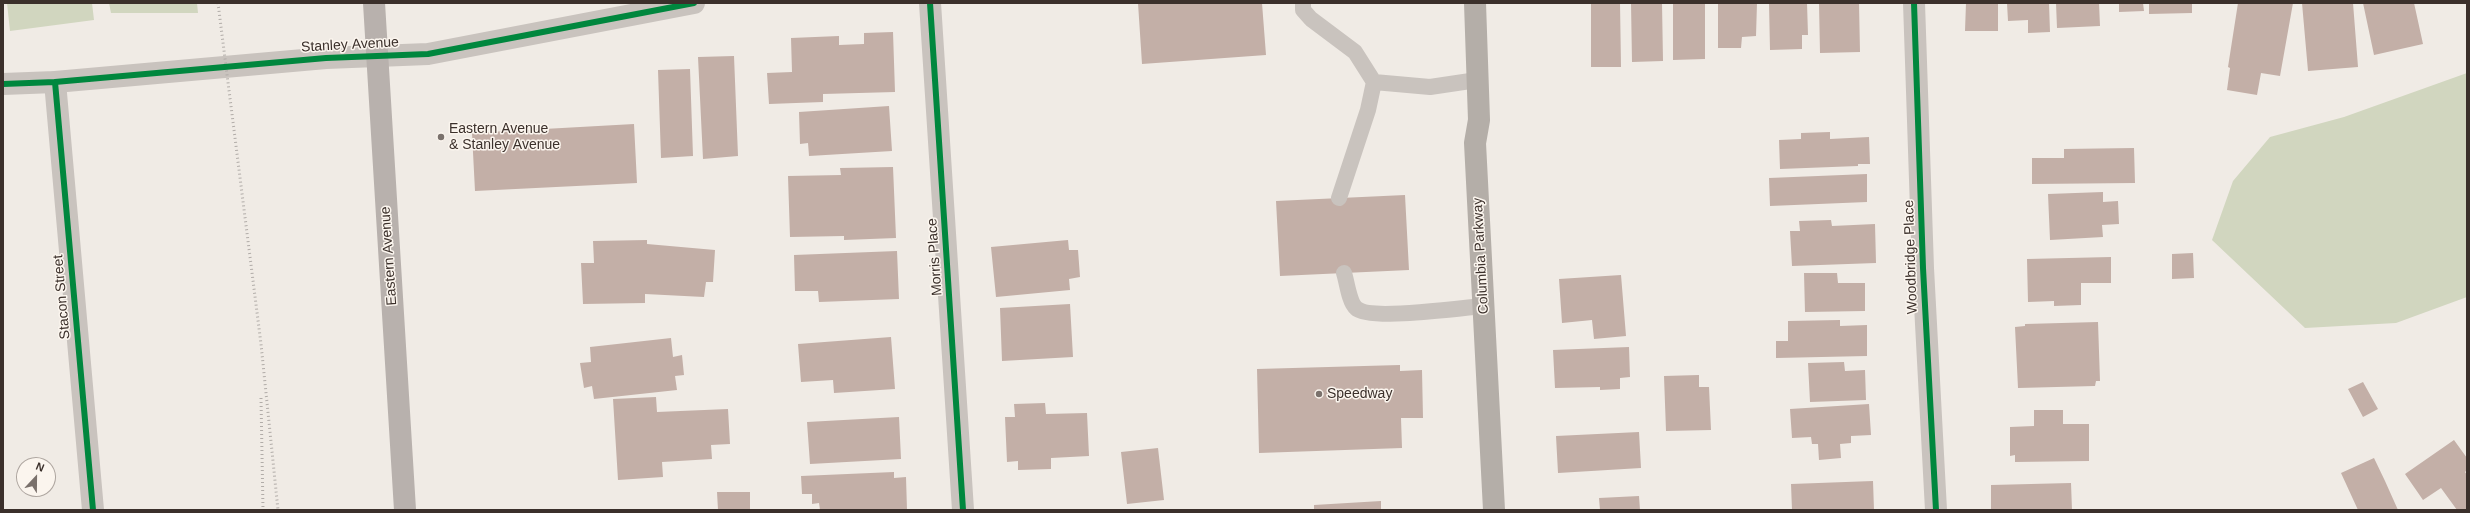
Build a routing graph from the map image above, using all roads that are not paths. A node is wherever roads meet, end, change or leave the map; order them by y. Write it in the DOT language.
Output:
graph roads {
  1 [pos="374,3"];
  2 [pos="694,3"];
  3 [pos="930,3"];
  4 [pos="1303,3"];
  5 [pos="1475,3"];
  6 [pos="1914,3"];
  7 [pos="376,54"];
  8 [pos="1477,80"];
  9 [pos="54,82"];
  10 [pos="1374,82"];
  11 [pos="3,84"];
  12 [pos="1340,198"];
  13 [pos="1344,273"];
  14 [pos="1483,306"];
  15 [pos="93,510"];
  16 [pos="405,510"];
  17 [pos="963,510"];
  18 [pos="1494,510"];
  19 [pos="1936,510"];
  1 -- 7 [label="main road, Eastern Avenue"];
  2 -- 7 [label="street, Stanley Avenue"];
  3 -- 17 [label="street, Morris Place"];
  4 -- 10 [label="lane"];
  5 -- 8 [label="highway, Columbia Parkway"];
  6 -- 19 [label="street, Woodbridge Place"];
  7 -- 9 [label="street, Stanley Avenue"];
  7 -- 16 [label="main road, Eastern Avenue"];
  8 -- 10 [label="lane"];
  8 -- 14 [label="highway, Columbia Parkway"];
  9 -- 11 [label="street, Stanley Avenue"];
  9 -- 15 [label="street, Stacon Street"];
  10 -- 12 [label="lane"];
  13 -- 14 [label="lane"];
  14 -- 18 [label="highway, Columbia Parkway"];
}
